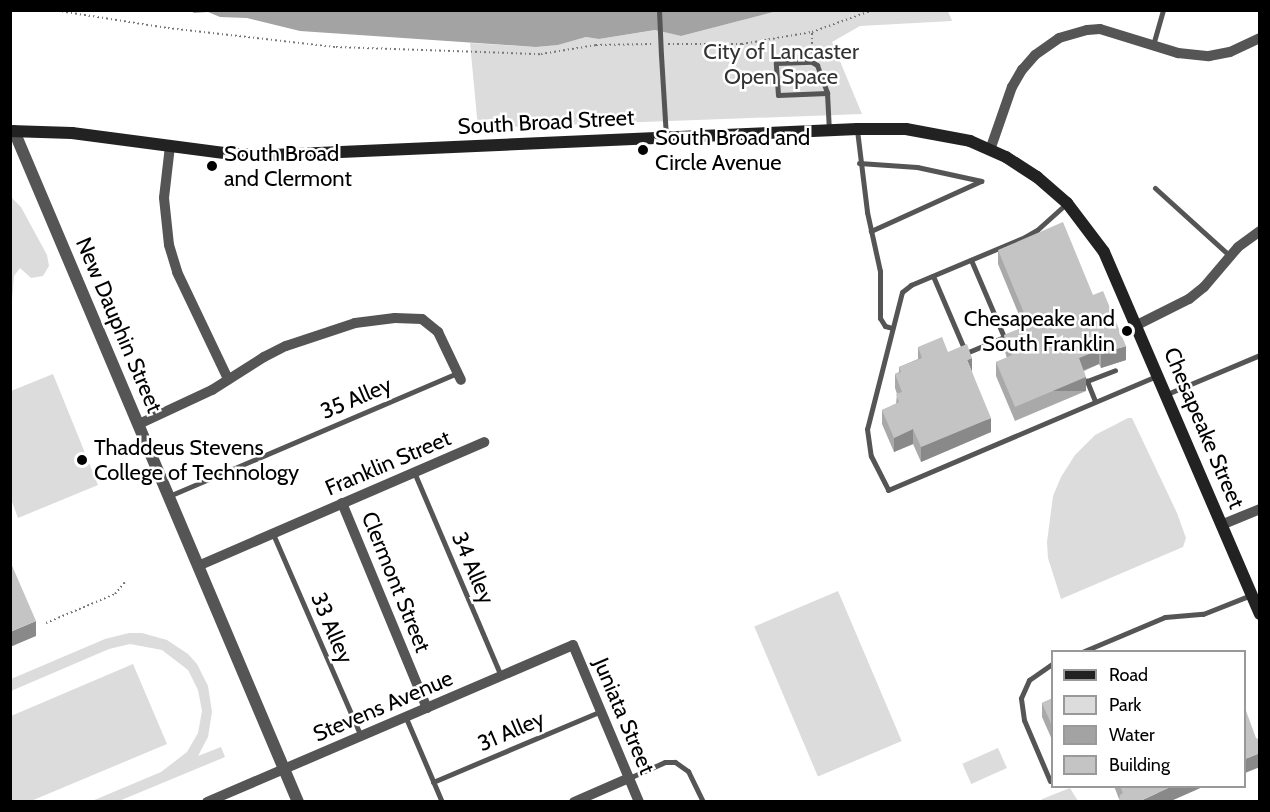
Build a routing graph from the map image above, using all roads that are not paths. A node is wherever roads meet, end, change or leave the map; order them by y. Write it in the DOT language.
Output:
graph roads {
  1 [pos="659,10"];
  2 [pos="1163,10"];
  3 [pos="1260,38"];
  4 [pos="1153,45"];
  5 [pos="827,93"];
  6 [pos="12,129"];
  7 [pos="857,129"];
  8 [pos="829,130"];
  9 [pos="666,138"];
  10 [pos="170,146"];
  11 [pos="990,150"];
  12 [pos="859,163"];
  13 [pos="1155,188"];
  14 [pos="1067,203"];
  15 [pos="871,231"];
  16 [pos="1260,231"];
  17 [pos="1230,256"];
  18 [pos="971,260"];
  19 [pos="933,276"];
  20 [pos="1137,325"];
  21 [pos="892,328"];
  22 [pos="1260,355"];
  23 [pos="1115,370"];
  24 [pos="1158,375"];
  25 [pos="459,376"];
  26 [pos="228,380"];
  27 [pos="1166,395"];
  28 [pos="1095,401"];
  29 [pos="139,424"];
  30 [pos="484,442"];
  31 [pos="414,472"];
  32 [pos="168,496"];
  33 [pos="342,504"];
  34 [pos="1260,509"];
  35 [pos="1221,525"];
  36 [pos="273,533"];
  37 [pos="198,566"];
  38 [pos="1251,595"];
  39 [pos="1260,614"];
  40 [pos="573,645"];
  41 [pos="1084,650"];
  42 [pos="1051,665"];
  43 [pos="501,676"];
  44 [pos="427,708"];
  45 [pos="601,711"];
  46 [pos="405,717"];
  47 [pos="361,736"];
  48 [pos="284,769"];
  49 [pos="629,778"];
  50 [pos="433,782"];
  51 [pos="1050,782"];
  52 [pos="207,801"];
  53 [pos="298,801"];
  54 [pos="442,801"];
  55 [pos="574,801"];
  56 [pos="639,801"];
  57 [pos="703,801"];
  1 -- 9 [label="lane, bridge"];
  2 -- 4 [label="lane"];
  3 -- 4 [label="street"];
  4 -- 11 [label="street"];
  5 -- 5 [label="lane"];
  5 -- 8 [label="lane"];
  6 -- 10 [label="main road, South Broad Street"];
  6 -- 29 [label="street, New Dauphin Street"];
  7 -- 8 [label="main road, South Broad Street"];
  7 -- 11 [label="main road, South Broad Street"];
  7 -- 12 [label="lane"];
  8 -- 9 [label="main road, South Broad Street"];
  9 -- 10 [label="main road, South Broad Street"];
  10 -- 26 [label="street"];
  11 -- 14 [label="main road, South Broad Street"];
  12 -- 15 [label="lane"];
  12 -- 15 [label="lane"];
  13 -- 17 [label="lane"];
  14 -- 18 [label="lane"];
  14 -- 20 [label="main road, South Broad Street"];
  15 -- 21 [label="lane"];
  16 -- 17 [label="street"];
  17 -- 20 [label="street"];
  18 -- 19 [label="lane"];
  18 -- 19 [label="lane"];
  19 -- 21 [label="lane"];
  20 -- 24 [label="main road, Chesapeake Street"];
  21 -- 28 [label="lane"];
  22 -- 27 [label="lane"];
  23 -- 28 [label="lane"];
  24 -- 27 [label="main road, Chesapeake Street"];
  24 -- 28 [label="lane"];
  25 -- 26 [label="street"];
  25 -- 32 [label="lane, 35 Alley"];
  26 -- 29 [label="street"];
  27 -- 35 [label="main road, Chesapeake Street"];
  29 -- 32 [label="street, New Dauphin Street"];
  30 -- 31 [label="street, Franklin Street"];
  31 -- 33 [label="street, Franklin Street"];
  31 -- 43 [label="lane, 34 Alley"];
  32 -- 37 [label="street, New Dauphin Street"];
  33 -- 36 [label="street, Franklin Street"];
  33 -- 44 [label="street, Clermont Street"];
  34 -- 35 [label="street"];
  35 -- 38 [label="main road, Chesapeake Street"];
  36 -- 37 [label="street, Franklin Street"];
  36 -- 47 [label="lane, 33 Alley"];
  37 -- 48 [label="street, New Dauphin Street"];
  38 -- 39 [label="main road, Chesapeake Street"];
  38 -- 41 [label="lane"];
  40 -- 43 [label="street, Stevens Avenue"];
  40 -- 45 [label="street, Juniata Street"];
  42 -- 51 [label="lane"];
  43 -- 44 [label="street, Stevens Avenue"];
  44 -- 46 [label="street, Stevens Avenue"];
  45 -- 49 [label="street, Juniata Street"];
  45 -- 50 [label="lane, 31 Alley"];
  46 -- 47 [label="street, Stevens Avenue"];
  46 -- 50 [label="lane"];
  47 -- 48 [label="street, Stevens Avenue"];
  48 -- 52 [label="street, Stevens Avenue"];
  48 -- 53 [label="street, New Dauphin Street"];
  49 -- 55 [label="street"];
  49 -- 56 [label="street, Juniata Street"];
  49 -- 57 [label="lane"];
  50 -- 54 [label="lane"];
}
